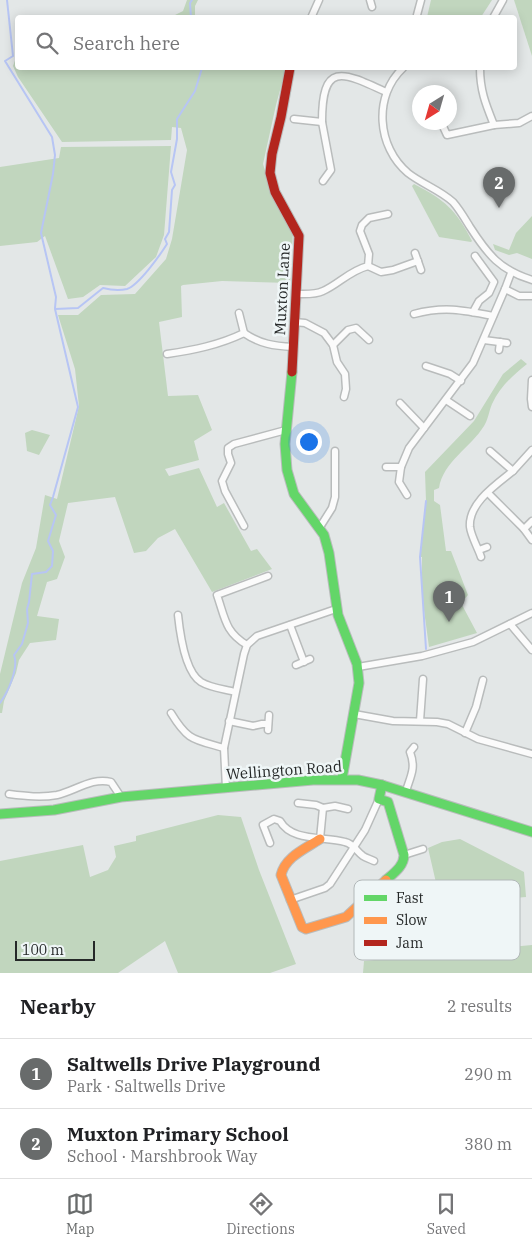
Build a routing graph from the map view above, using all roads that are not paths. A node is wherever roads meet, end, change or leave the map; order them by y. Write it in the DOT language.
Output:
graph roads {
  1 [pos="319,0"];
  2 [pos="370,0"];
  3 [pos="421,0"];
  4 [pos="503,0"];
  5 [pos="372,7"];
  6 [pos="313,15"];
  7 [pos="417,15"];
  8 [pos="495,15"];
  9 [pos="290,70"];
  10 [pos="400,70"];
  11 [pos="480,70"];
  12 [pos="386,92"];
  13 [pos="532,116"];
  14 [pos="294,120"];
  15 [pos="322,122"];
  16 [pos="494,126"];
  17 [pos="445,130"];
  18 [pos="323,181"];
  19 [pos="388,214"];
  20 [pos="415,253"];
  21 [pos="418,261"];
  22 [pos="476,261"];
  23 [pos="368,266"];
  24 [pos="421,270"];
  25 [pos="511,272"];
  26 [pos="532,280"];
  27 [pos="505,288"];
  28 [pos="296,294"];
  29 [pos="532,296"];
  30 [pos="238,312"];
  31 [pos="473,312"];
  32 [pos="412,316"];
  33 [pos="493,316"];
  34 [pos="294,322"];
  35 [pos="244,333"];
  36 [pos="369,340"];
  37 [pos="484,340"];
  38 [pos="178,344"];
  39 [pos="333,345"];
  40 [pos="293,347"];
  41 [pos="499,350"];
  42 [pos="180,352"];
  43 [pos="167,354"];
  44 [pos="426,366"];
  45 [pos="532,380"];
  46 [pos="461,381"];
  47 [pos="344,397"];
  48 [pos="446,400"];
  49 [pos="400,404"];
  50 [pos="532,407"];
  51 [pos="470,416"];
  52 [pos="424,428"];
  53 [pos="286,430"];
  54 [pos="532,450"];
  55 [pos="335,451"];
  56 [pos="490,451"];
  57 [pos="401,467"];
  58 [pos="386,468"];
  59 [pos="512,470"];
  60 [pos="488,493"];
  61 [pos="408,495"];
  62 [pos="532,521"];
  63 [pos="244,526"];
  64 [pos="320,527"];
  65 [pos="524,529"];
  66 [pos="532,540"];
  67 [pos="487,546"];
  68 [pos="479,550"];
  69 [pos="481,557"];
  70 [pos="268,576"];
  71 [pos="260,579"];
  72 [pos="264,587"];
  73 [pos="336,609"];
  74 [pos="532,613"];
  75 [pos="177,620"];
  76 [pos="510,624"];
  77 [pos="290,625"];
  78 [pos="247,645"];
  79 [pos="532,650"];
  80 [pos="296,665"];
  81 [pos="358,667"];
  82 [pos="423,680"];
  83 [pos="483,680"];
  84 [pos="235,692"];
  85 [pos="269,714"];
  86 [pos="354,714"];
  87 [pos="420,721"];
  88 [pos="167,722"];
  89 [pos="229,722"];
  90 [pos="465,733"];
  91 [pos="224,748"];
  92 [pos="409,750"];
  93 [pos="532,754"];
  94 [pos="342,779"];
  95 [pos="382,785"];
  96 [pos="226,788"];
  97 [pos="406,791"];
  98 [pos="13,797"];
  99 [pos="121,797"];
  100 [pos="379,799"];
  101 [pos="298,803"];
  102 [pos="323,808"];
  103 [pos="348,809"];
  104 [pos="0,814"];
  105 [pos="532,832"];
  106 [pos="320,839"];
  107 [pos="270,843"];
  108 [pos="354,846"];
  109 [pos="423,850"];
  110 [pos="404,856"];
  111 [pos="374,860"];
  112 [pos="386,880"];
  113 [pos="290,900"];
  114 [pos="354,910"];
  1 -- 6 [label="street"];
  2 -- 5 [label="street"];
  3 -- 7 [label="street"];
  4 -- 8 [label="street"];
  9 -- 28 [label="street, Muxton Lane"];
  10 -- 12 [label="street"];
  11 -- 16 [label="street"];
  12 -- 15 [label="street"];
  12 -- 25 [label="street"];
  13 -- 16 [label="street"];
  14 -- 15 [label="street"];
  15 -- 18 [label="street"];
  16 -- 17 [label="street"];
  19 -- 23 [label="street"];
  20 -- 21 [label="street"];
  21 -- 23 [label="street"];
  21 -- 24 [label="street"];
  22 -- 31 [label="street"];
  23 -- 28 [label="street"];
  25 -- 26 [label="street"];
  25 -- 27 [label="street"];
  27 -- 29 [label="street"];
  27 -- 33 [label="street"];
  28 -- 34 [label="street, Muxton Lane"];
  30 -- 35 [label="street"];
  31 -- 32 [label="street"];
  31 -- 33 [label="street"];
  33 -- 37 [label="street"];
  34 -- 39 [label="street"];
  34 -- 40 [label="street, Muxton Lane"];
  35 -- 40 [label="street"];
  35 -- 42 [label="street"];
  36 -- 39 [label="street"];
  37 -- 41 [label="street"];
  37 -- 46 [label="street"];
  38 -- 42 [label="street"];
  39 -- 47 [label="street"];
  40 -- 53 [label="street, Muxton Lane"];
  42 -- 43 [label="street"];
  44 -- 46 [label="street"];
  45 -- 50 [label="street"];
  46 -- 48 [label="street"];
  48 -- 51 [label="street"];
  48 -- 52 [label="street"];
  49 -- 52 [label="street"];
  52 -- 57 [label="street"];
  53 -- 63 [label="street"];
  53 -- 64 [label="street, Muxton Lane"];
  54 -- 59 [label="street"];
  55 -- 64 [label="street"];
  56 -- 59 [label="street"];
  57 -- 58 [label="street"];
  57 -- 61 [label="street"];
  59 -- 60 [label="street"];
  60 -- 65 [label="street"];
  60 -- 68 [label="street"];
  62 -- 65 [label="street"];
  64 -- 73 [label="street, Muxton Lane"];
  65 -- 66 [label="street"];
  67 -- 68 [label="street"];
  68 -- 69 [label="street"];
  70 -- 71 [label="street"];
  71 -- 72 [label="street"];
  71 -- 78 [label="street"];
  73 -- 77 [label="street"];
  73 -- 81 [label="street, Muxton Lane"];
  74 -- 76 [label="street"];
  75 -- 84 [label="street"];
  76 -- 79 [label="street"];
  76 -- 81 [label="street"];
  77 -- 78 [label="street"];
  77 -- 80 [label="street"];
  78 -- 84 [label="street"];
  81 -- 86 [label="street, Muxton Lane"];
  82 -- 87 [label="street"];
  83 -- 90 [label="street"];
  84 -- 89 [label="street"];
  85 -- 89 [label="street"];
  86 -- 87 [label="street"];
  86 -- 94 [label="street, Muxton Lane"];
  87 -- 90 [label="street"];
  88 -- 91 [label="street"];
  89 -- 91 [label="street"];
  90 -- 93 [label="street"];
  91 -- 96 [label="street"];
  92 -- 97 [label="street"];
  94 -- 95 [label="street, Wellington Road"];
  94 -- 96 [label="street, Wellington Road"];
  95 -- 97 [label="street, Wellington Road"];
  95 -- 100 [label="street"];
  96 -- 99 [label="street, Wellington Road"];
  97 -- 105 [label="street, Wellington Road"];
  98 -- 99 [label="street"];
  99 -- 104 [label="street, Wellington Road"];
  100 -- 108 [label="street"];
  100 -- 110 [label="street"];
  101 -- 102 [label="street"];
  102 -- 103 [label="street"];
  102 -- 106 [label="street"];
  106 -- 107 [label="street"];
  106 -- 108 [label="street"];
  106 -- 113 [label="street"];
  108 -- 111 [label="street"];
  108 -- 113 [label="street"];
  109 -- 110 [label="street"];
  110 -- 112 [label="street"];
  113 -- 114 [label="street"];
}
